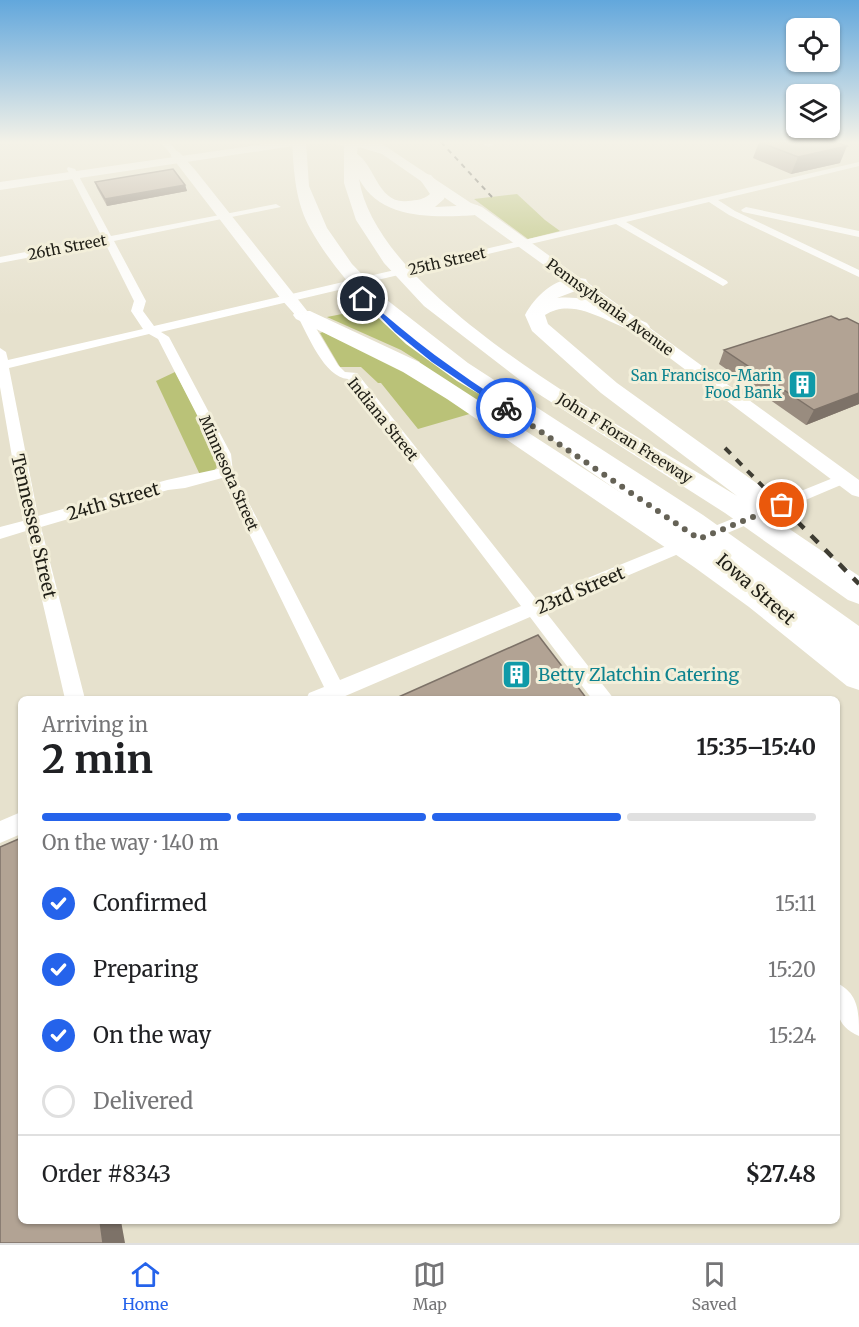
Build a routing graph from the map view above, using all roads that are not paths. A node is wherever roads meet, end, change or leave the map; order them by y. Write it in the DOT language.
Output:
graph roads {
  1 [pos="87,200"];
  2 [pos="211,200"];
  3 [pos="308,200"];
  4 [pos="358,200"];
  5 [pos="389,200"];
  6 [pos="434,200"];
  7 [pos="457,200"];
  8 [pos="470,200"];
  9 [pos="707,200"];
  10 [pos="713,200"];
  11 [pos="714,200"];
  12 [pos="395,204"];
  13 [pos="276,207"];
  14 [pos="477,210"];
  15 [pos="225,217"];
  16 [pos="618,221"];
  17 [pos="859,234"];
  18 [pos="107,239"];
  19 [pos="522,244"];
  20 [pos="0,260"];
  21 [pos="859,273"];
  22 [pos="579,283"];
  23 [pos="723,283"];
  24 [pos="349,284"];
  25 [pos="288,298"];
  26 [pos="537,311"];
  27 [pos="303,315"];
  28 [pos="640,327"];
  29 [pos="151,331"];
  30 [pos="1,361"];
  31 [pos="226,472"];
  32 [pos="851,484"];
  33 [pos="32,524"];
  34 [pos="0,533"];
  35 [pos="699,539"];
  36 [pos="859,578"];
  37 [pos="859,592"];
  38 [pos="534,609"];
  39 [pos="859,644"];
  40 [pos="853,672"];
  41 [pos="859,683"];
  42 [pos="336,691"];
  43 [pos="74,696"];
  44 [pos="324,696"];
  45 [pos="602,696"];
  46 [pos="18,825"];
  47 [pos="0,832"];
  48 [pos="840,1000"];
  49 [pos="859,1023"];
  1 -- 18 [label="street, Minnesota Street"];
  2 -- 15 [label="main road, Indiana Street"];
  3 -- 39 [label="highway"];
  4 -- 37 [label="highway, John F Foran Freeway"];
  5 -- 12 [label="highway"];
  6 -- 12 [label="highway"];
  7 -- 14 [label="main road, Pennsylvania Avenue"];
  8 -- 14 [label="main road, Pennsylvania Avenue"];
  9 -- 16 [label="street, 25th Street"];
  10 -- 21 [label="street"];
  11 -- 17 [label="street"];
  12 -- 14 [label="highway"];
  13 -- 15 [label="street, 26th Street"];
  14 -- 19 [label="main road, Pennsylvania Avenue"];
  15 -- 18 [label="street, 26th Street"];
  15 -- 25 [label="main road, Indiana Street"];
  16 -- 19 [label="street, 25th Street"];
  16 -- 23 [label="street"];
  18 -- 20 [label="street, 26th Street"];
  18 -- 29 [label="street, Minnesota Street"];
  19 -- 22 [label="main road, Pennsylvania Avenue"];
  19 -- 24 [label="street, 25th Street"];
  22 -- 26 [label="highway"];
  22 -- 28 [label="main road, Pennsylvania Avenue"];
  24 -- 25 [label="street, 25th Street"];
  24 -- 35 [label="street, Iowa Street"];
  25 -- 27 [label="main road, Indiana Street"];
  25 -- 29 [label="street, 25th Street"];
  26 -- 28 [label="highway"];
  26 -- 36 [label="highway"];
  27 -- 38 [label="street, Indiana Street"];
  27 -- 40 [label="highway"];
  28 -- 32 [label="main road, Pennsylvania Avenue"];
  29 -- 30 [label="street, 25th Street"];
  29 -- 31 [label="street, Minnesota Street"];
  30 -- 33 [label="street, Tennessee Street"];
  31 -- 33 [label="street, 24th Street"];
  31 -- 42 [label="street, Minnesota Street"];
  32 -- 35 [label="street, 23rd Street"];
  33 -- 34 [label="street, 24th Street"];
  33 -- 43 [label="street, Tennessee Street"];
  35 -- 38 [label="street, 23rd Street"];
  35 -- 40 [label="street, Iowa Street"];
  38 -- 42 [label="street, 23rd Street"];
  38 -- 45 [label="street, Indiana Street"];
  40 -- 41 [label="street, Iowa Street"];
  42 -- 44 [label="street, 23rd Street"];
  46 -- 47 [label="street"];
  48 -- 49 [label="street"];
}
